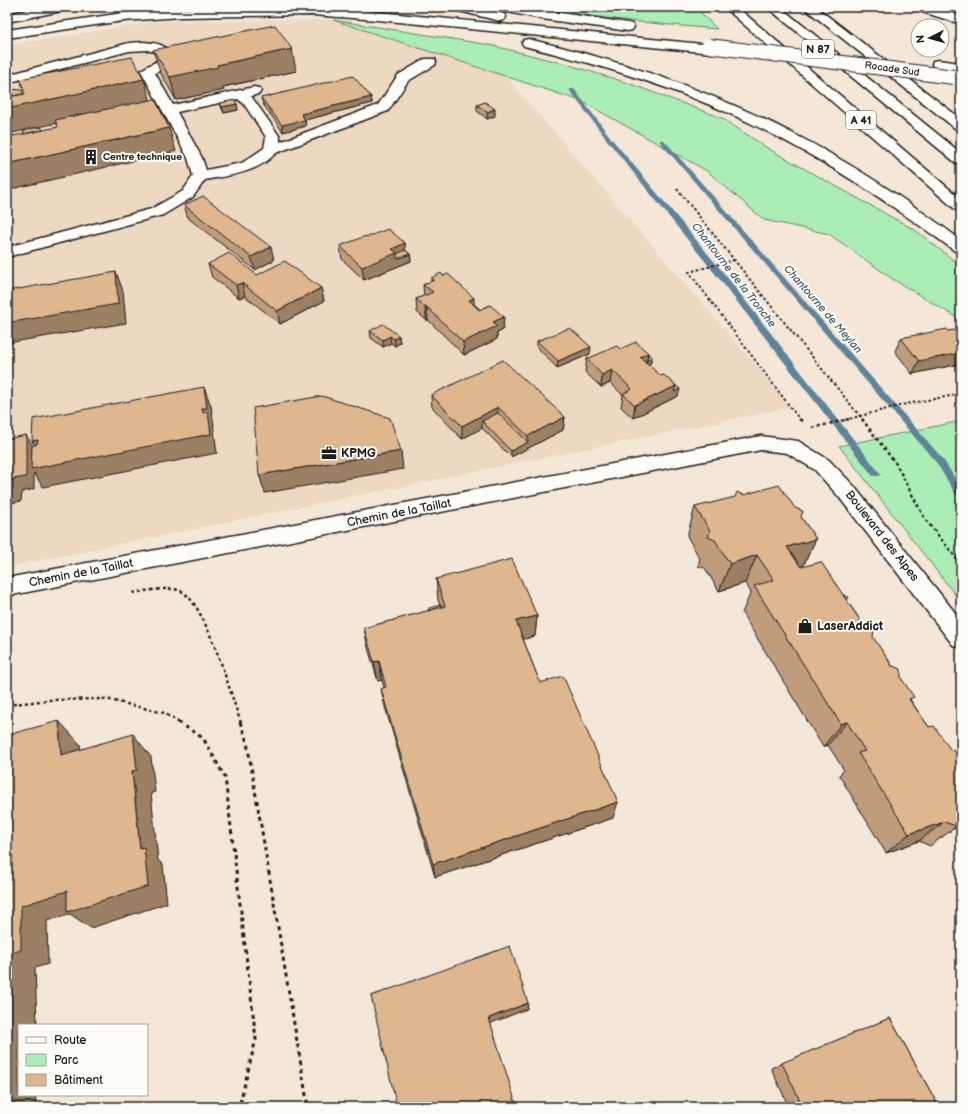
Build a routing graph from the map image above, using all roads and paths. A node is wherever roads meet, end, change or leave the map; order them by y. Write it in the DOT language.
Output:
graph roads {
  1 [pos="62,7"];
  2 [pos="458,7"];
  3 [pos="502,7"];
  4 [pos="725,7"];
  5 [pos="730,7"];
  6 [pos="773,7"];
  7 [pos="809,7"];
  8 [pos="920,7"];
  9 [pos="7,18"];
  10 [pos="961,20"];
  11 [pos="425,22"];
  12 [pos="640,28"];
  13 [pos="7,34"];
  14 [pos="761,34"];
  15 [pos="709,44"];
  16 [pos="430,62"];
  17 [pos="959,74"];
  18 [pos="7,79"];
  19 [pos="169,110"];
  20 [pos="961,126"];
  21 [pos="271,150"];
  22 [pos="961,160"];
  23 [pos="200,176"];
  24 [pos="677,189"];
  25 [pos="961,207"];
  26 [pos="961,248"];
  27 [pos="7,252"];
  28 [pos="734,260"];
  29 [pos="961,394"];
  30 [pos="860,416"];
  31 [pos="824,425"];
  32 [pos="808,429"];
  33 [pos="791,446"];
  34 [pos="961,564"];
  35 [pos="7,587"];
  36 [pos="132,593"];
  37 [pos="961,638"];
  38 [pos="7,705"];
  39 [pos="239,1107"];
  40 [pos="308,1107"];
  1 -- 9 [label="main road"];
  2 -- 15 [label="main road"];
  3 -- 12 [label="main road"];
  4 -- 14 [label="main road"];
  5 -- 14 [label="main road, A 41"];
  6 -- 22 [label="main road, A 41"];
  7 -- 20 [label="main road"];
  8 -- 10 [label="main road"];
  11 -- 13 [label="main road"];
  11 -- 15 [label="main road"];
  11 -- 26 [label="main road"];
  14 -- 25 [label="main road, A 41"];
  15 -- 17 [label="main road, Rocade Sud / N 87, bridge"];
  15 -- 17 [label="main road, N 87"];
  16 -- 21 [label="main road"];
  18 -- 19 [label="main road"];
  19 -- 21 [label="main road"];
  19 -- 23 [label="main road"];
  21 -- 23 [label="main road"];
  23 -- 27 [label="main road"];
  24 -- 28 [label="path"];
  28 -- 30 [label="path"];
  28 -- 32 [label="path"];
  29 -- 30 [label="path"];
  30 -- 31 [label="path"];
  30 -- 34 [label="path"];
  33 -- 35 [label="main road, Chemin de la Taillat"];
  33 -- 37 [label="main road, Boulevard des Alpes"];
  36 -- 40 [label="path"];
  38 -- 39 [label="path"];
}
